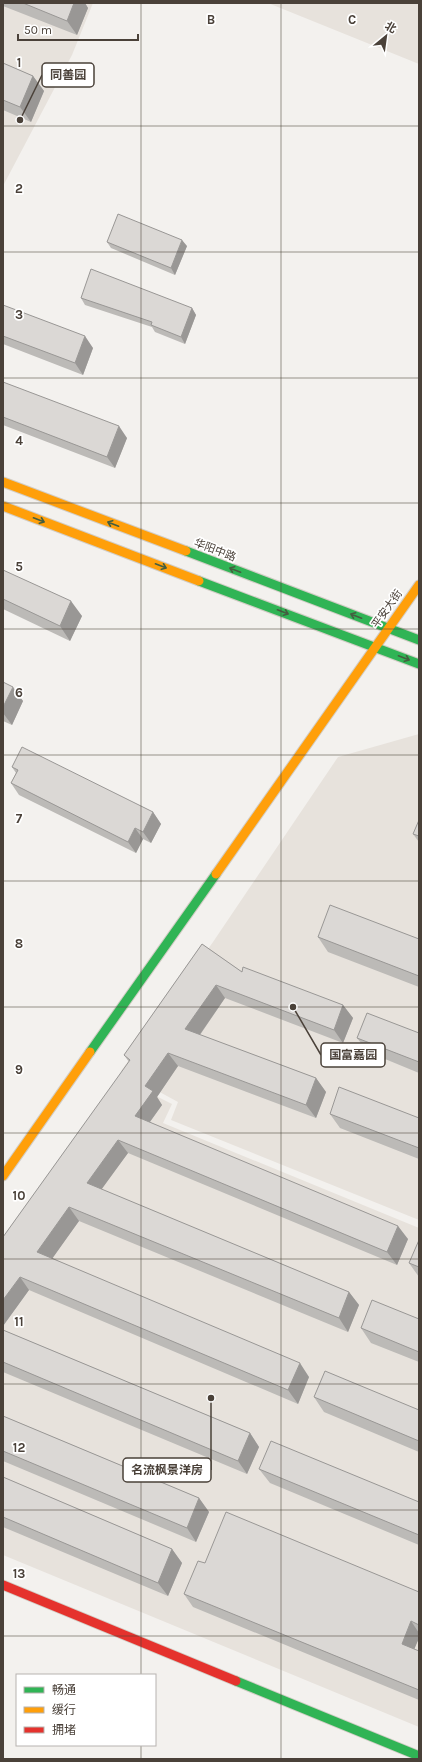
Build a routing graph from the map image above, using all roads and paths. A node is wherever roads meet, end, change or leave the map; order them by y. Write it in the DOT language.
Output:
graph roads {
  1 [pos="3,482"];
  2 [pos="3,506"];
  3 [pos="419,585"];
  4 [pos="389,628"];
  5 [pos="419,640"];
  6 [pos="376,647"];
  7 [pos="419,664"];
  8 [pos="3,1176"];
  9 [pos="3,1585"];
  10 [pos="419,1756"];
  4 -- 1 [label="street, 华阳中路, one-way"];
  2 -- 6 [label="street, one-way"];
  3 -- 4 [label="street, 平安大街"];
  4 -- 5 [label="street, 华阳中路"];
  4 -- 6 [label="street, 平安大街"];
  6 -- 7 [label="street, one-way"];
  6 -- 8 [label="street, 平安大街"];
  9 -- 10 [label="street"];
}
